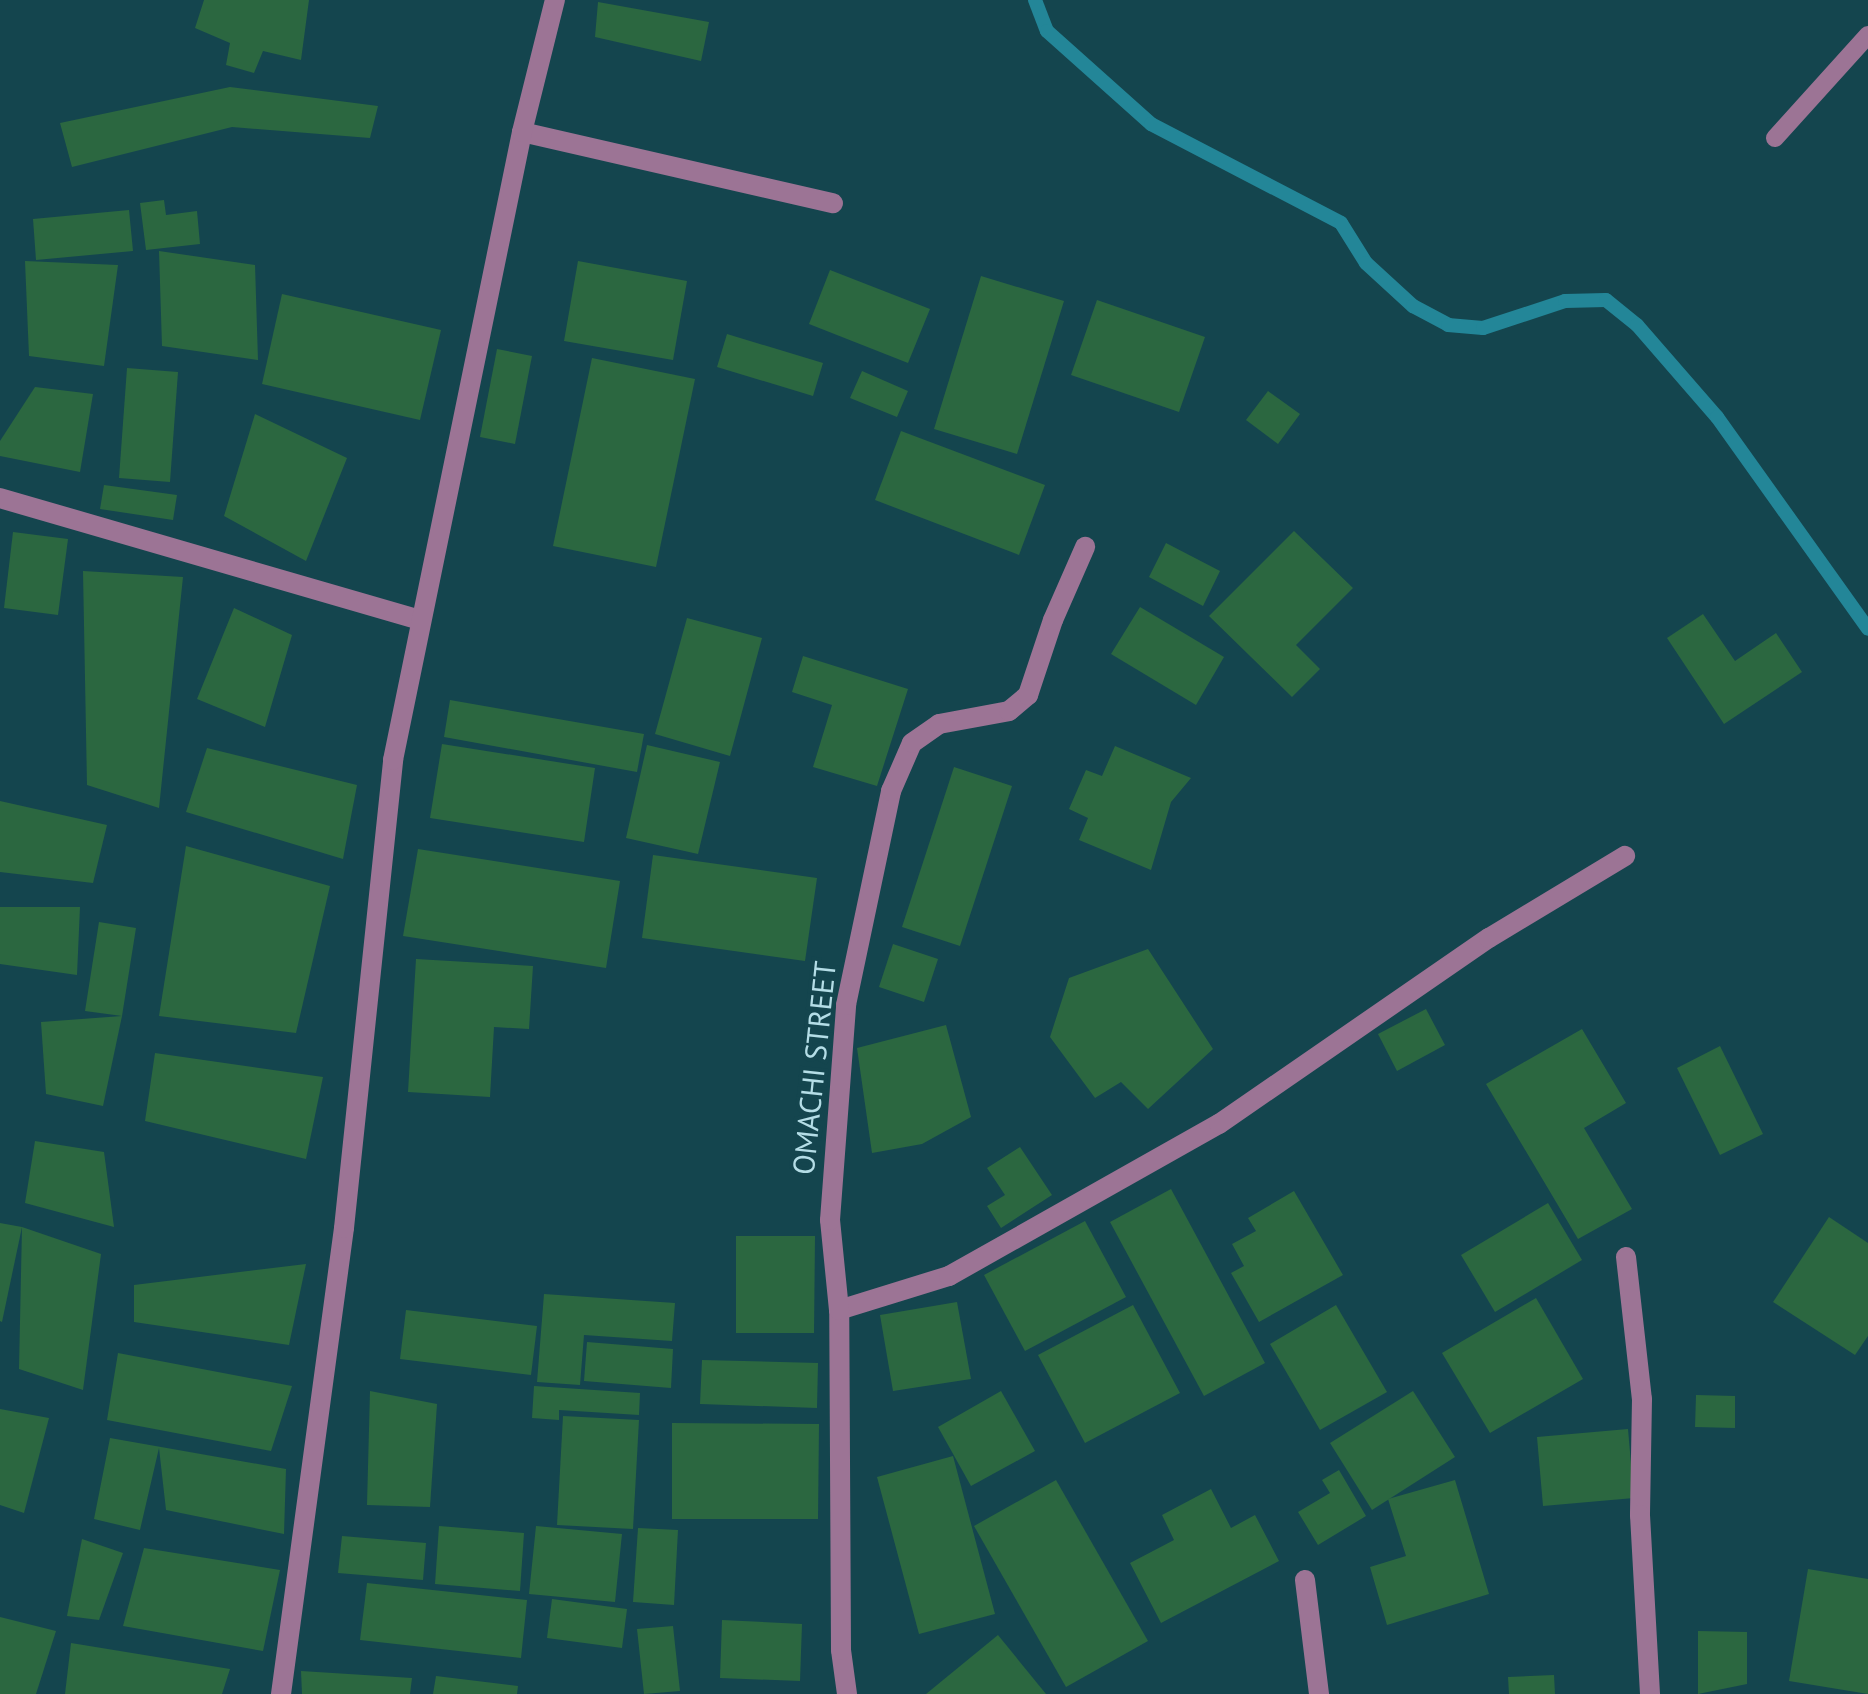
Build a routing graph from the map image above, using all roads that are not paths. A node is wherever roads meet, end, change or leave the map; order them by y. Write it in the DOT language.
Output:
graph roads {
  1 [pos="555,0"];
  2 [pos="1868,35"];
  3 [pos="522,132"];
  4 [pos="1775,138"];
  5 [pos="833,203"];
  6 [pos="0,498"];
  7 [pos="1085,548"];
  8 [pos="420,620"];
  9 [pos="1625,856"];
  10 [pos="1626,1257"];
  11 [pos="839,1310"];
  12 [pos="1305,1580"];
  13 [pos="281,1694"];
  14 [pos="846,1694"];
  15 [pos="1319,1694"];
  16 [pos="1650,1694"];
  1 -- 3 [label="street"];
  2 -- 4 [label="lane"];
  3 -- 5 [label="street"];
  3 -- 8 [label="street"];
  6 -- 8 [label="street"];
  7 -- 11 [label="street, OMACHI STREET"];
  8 -- 13 [label="street"];
  9 -- 11 [label="street"];
  10 -- 16 [label="street"];
  11 -- 14 [label="street, OMACHI STREET"];
  12 -- 15 [label="street"];
}
